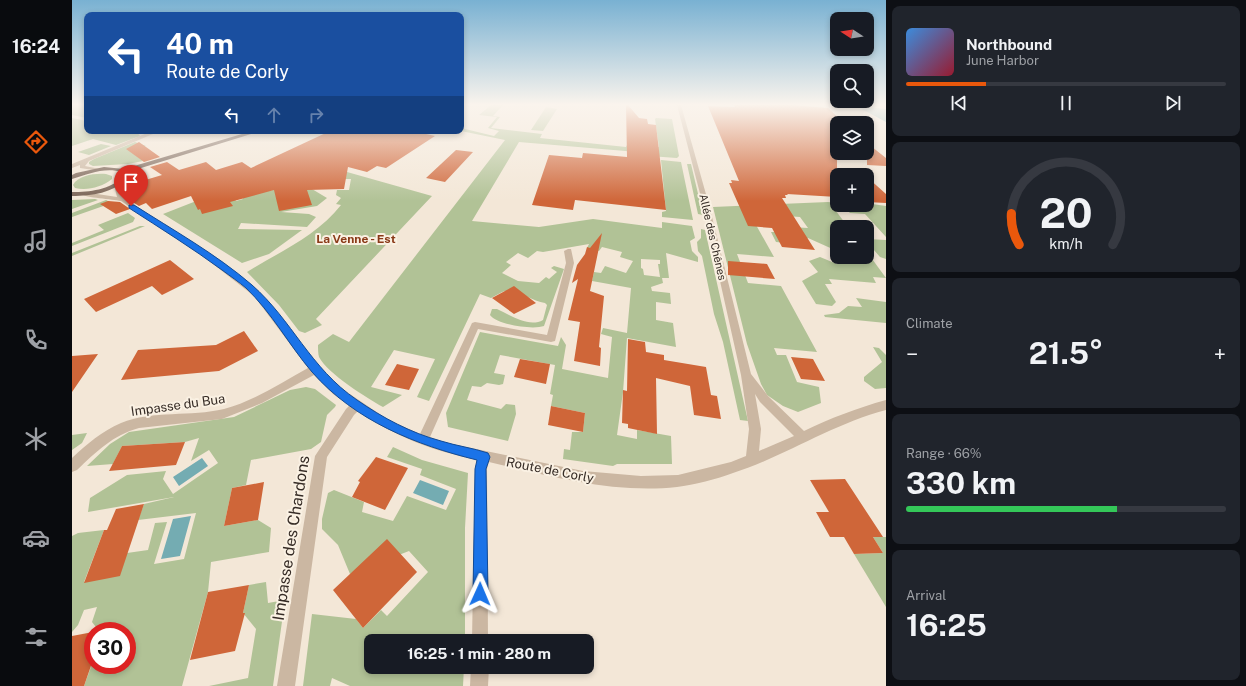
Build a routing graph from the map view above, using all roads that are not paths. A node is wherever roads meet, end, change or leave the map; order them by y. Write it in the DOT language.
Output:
graph roads {
  1 [pos="142,137"];
  2 [pos="238,137"];
  3 [pos="688,137"];
  4 [pos="89,159"];
  5 [pos="72,166"];
  6 [pos="98,170"];
  7 [pos="124,171"];
  8 [pos="72,178"];
  9 [pos="121,182"];
  10 [pos="72,194"];
  11 [pos="84,194"];
  12 [pos="123,200"];
  13 [pos="568,250"];
  14 [pos="745,368"];
  15 [pos="315,369"];
  16 [pos="886,404"];
  17 [pos="358,406"];
  18 [pos="802,437"];
  19 [pos="424,440"];
  20 [pos="484,457"];
  21 [pos="752,460"];
  22 [pos="72,466"];
  23 [pos="480,634"];
  24 [pos="480,674"];
  25 [pos="286,686"];
  26 [pos="479,686"];
  1 -- 4 [label="street"];
  2 -- 7 [label="main road"];
  3 -- 14 [label="street, Allée des Chênes"];
  4 -- 5 [label="street"];
  4 -- 6 [label="street"];
  6 -- 7 [label="main road"];
  6 -- 8 [label="main road"];
  7 -- 9 [label="main road"];
  9 -- 11 [label="main road"];
  9 -- 12 [label="street"];
  10 -- 11 [label="main road"];
  11 -- 12 [label="street, Route de Corly"];
  12 -- 15 [label="street, Route de Corly"];
  13 -- 19 [label="street"];
  14 -- 18 [label="street, Allée des Chênes"];
  14 -- 21 [label="street, Allée des Chênes"];
  15 -- 17 [label="street, Route de Corly"];
  15 -- 22 [label="street, Impasse du Bua"];
  16 -- 18 [label="street, Route de Corly"];
  17 -- 19 [label="street, Route de Corly"];
  17 -- 25 [label="street, Impasse des Chardons"];
  18 -- 21 [label="street, Route de Corly"];
  19 -- 20 [label="street, Route de Corly"];
  20 -- 21 [label="street, Route de Corly"];
  20 -- 23 [label="street"];
  24 -- 26 [label="street"];
}
